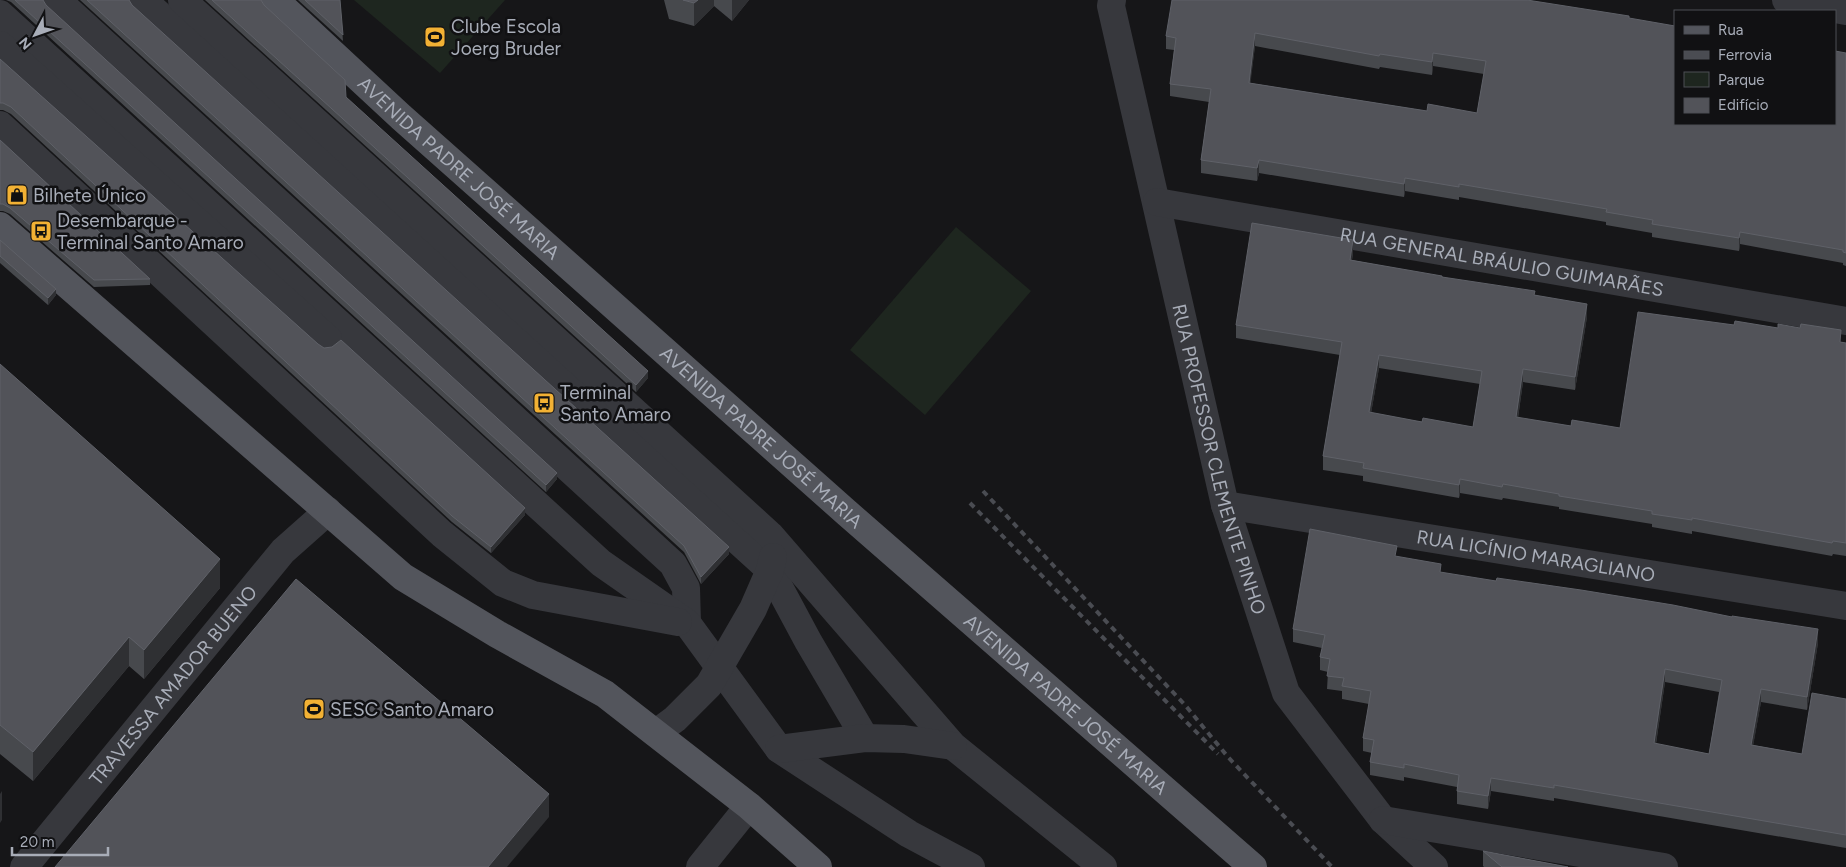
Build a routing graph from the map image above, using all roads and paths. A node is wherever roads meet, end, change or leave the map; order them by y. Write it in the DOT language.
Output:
graph roads {
  1 [pos="57,0"];
  2 [pos="143,0"];
  3 [pos="182,0"];
  4 [pos="275,0"];
  5 [pos="1112,0"];
  6 [pos="1786,0"];
  7 [pos="1846,11"];
  8 [pos="0,14"];
  9 [pos="0,45"];
  10 [pos="0,125"];
  11 [pos="1156,202"];
  12 [pos="0,226"];
  13 [pos="1846,321"];
  14 [pos="1225,505"];
  15 [pos="328,511"];
  16 [pos="770,535"];
  17 [pos="770,570"];
  18 [pos="634,586"];
  19 [pos="1846,606"];
  20 [pos="687,623"];
  21 [pos="720,668"];
  22 [pos="656,733"];
  23 [pos="865,738"];
  24 [pos="953,746"];
  25 [pos="779,749"];
  26 [pos="748,806"];
  27 [pos="1383,820"];
  28 [pos="24,867"];
  29 [pos="700,867"];
  30 [pos="818,867"];
  31 [pos="971,867"];
  32 [pos="1102,867"];
  33 [pos="1253,867"];
  34 [pos="1434,867"];
  35 [pos="1664,867"];
  1 -- 20 [label="street"];
  2 -- 17 [label="street"];
  3 -- 16 [label="street"];
  4 -- 33 [label="main road, AVENIDA PADRE JOSÉ MARIA"];
  5 -- 11 [label="street, RUA PROFESSOR CLEMENTE PINHO"];
  6 -- 7 [label="street"];
  8 -- 18 [label="street"];
  9 -- 18 [label="street"];
  10 -- 20 [label="street"];
  11 -- 13 [label="street, RUA GENERAL BRÁULIO GUIMARÃES"];
  11 -- 14 [label="street, RUA PROFESSOR CLEMENTE PINHO"];
  12 -- 15 [label="main road"];
  14 -- 19 [label="street, RUA LICÍNIO MARAGLIANO"];
  14 -- 27 [label="street, RUA PROFESSOR CLEMENTE PINHO"];
  15 -- 22 [label="main road"];
  15 -- 28 [label="street, TRAVESSA AMADOR BUENO"];
  16 -- 17 [label="street"];
  16 -- 24 [label="street"];
  17 -- 21 [label="street"];
  17 -- 23 [label="street"];
  18 -- 20 [label="street"];
  20 -- 21 [label="street"];
  21 -- 22 [label="street"];
  21 -- 25 [label="street"];
  22 -- 26 [label="main road"];
  23 -- 24 [label="street"];
  23 -- 25 [label="street"];
  24 -- 32 [label="street"];
  25 -- 31 [label="street"];
  26 -- 29 [label="street"];
  26 -- 30 [label="main road"];
  27 -- 34 [label="street, RUA PROFESSOR CLEMENTE PINHO"];
  27 -- 35 [label="street"];
}
